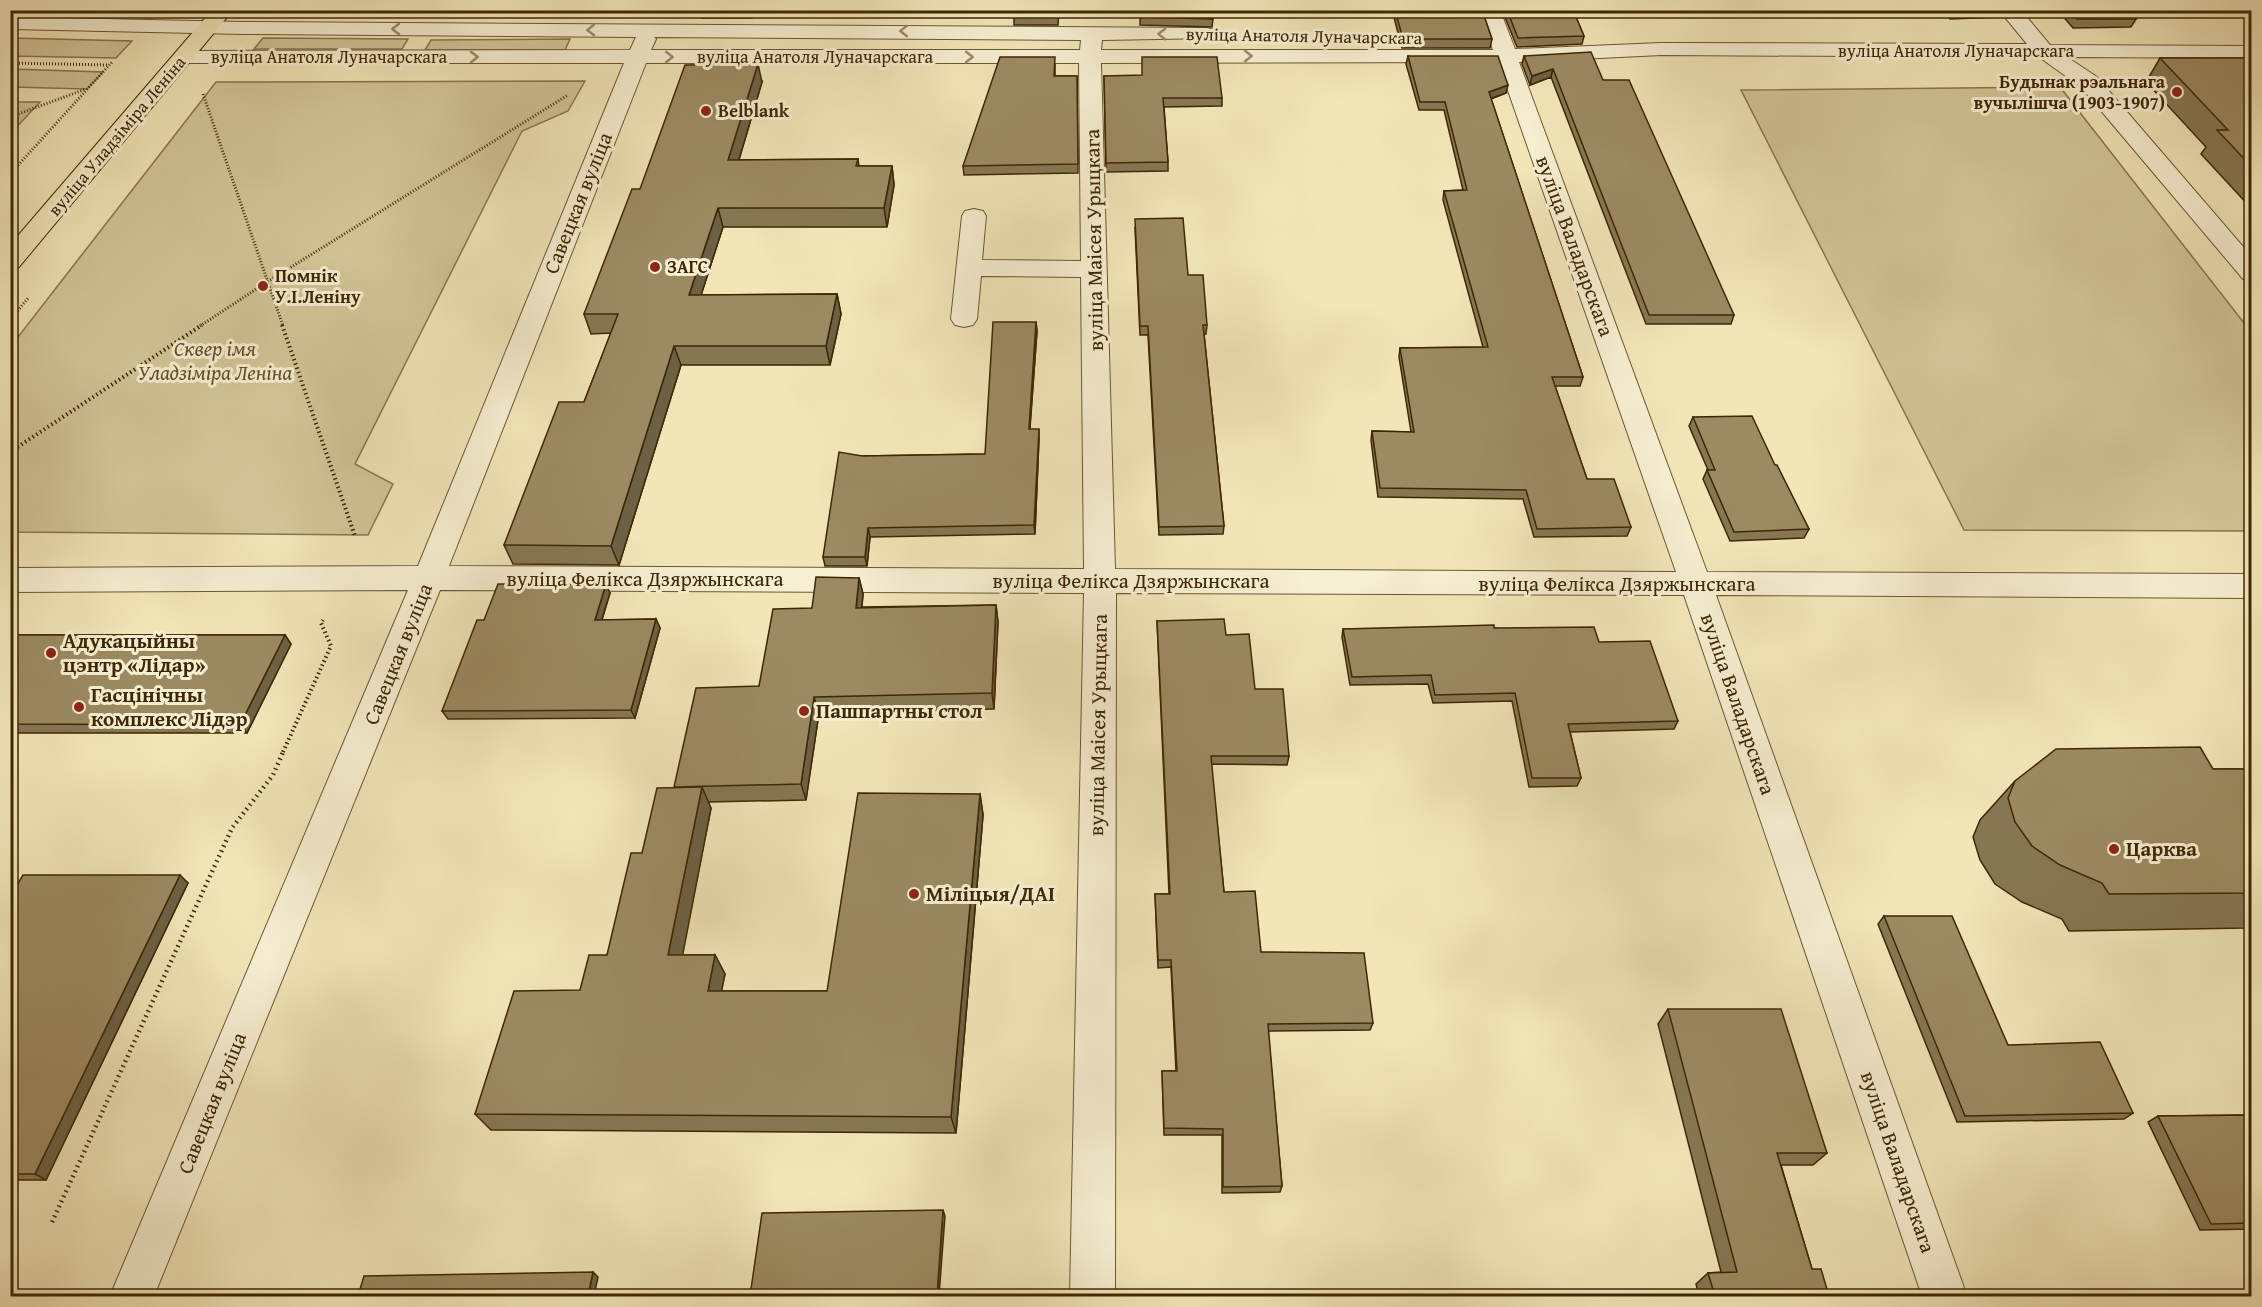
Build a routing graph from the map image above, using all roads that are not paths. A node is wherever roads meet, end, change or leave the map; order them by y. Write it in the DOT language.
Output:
graph roads {
  1 [pos="2009,10"];
  2 [pos="216,19"];
  3 [pos="10,23"];
  4 [pos="648,33"];
  5 [pos="1092,33"];
  6 [pos="1232,35"];
  7 [pos="1499,35"];
  8 [pos="1290,36"];
  9 [pos="2045,52"];
  10 [pos="2252,52"];
  11 [pos="185,57"];
  12 [pos="974,216"];
  13 [pos="10,262"];
  14 [pos="969,268"];
  15 [pos="1094,269"];
  16 [pos="2252,274"];
  17 [pos="964,319"];
  18 [pos="429,578"];
  19 [pos="10,580"];
  20 [pos="1100,580"];
  21 [pos="1696,585"];
  22 [pos="2252,586"];
  23 [pos="132,1296"];
  24 [pos="1092,1296"];
  25 [pos="1945,1296"];
  1 -- 9 [label="street"];
  2 -- 3 [label="street, вуліца Анатоля Луначарскага"];
  4 -- 2 [label="street, вуліца Анатоля Луначарскага, one-way"];
  2 -- 11 [label="main road, вуліца Уладзіміра Леніна"];
  4 -- 5 [label="street, вуліца Анатоля Луначарскага, one-way"];
  5 -- 4 [label="street, вуліца Анатоля Луначарскага, one-way"];
  11 -- 4 [label="street, вуліца Анатоля Луначарскага, one-way"];
  4 -- 18 [label="street, Савецкая вуліца"];
  6 -- 5 [label="street, вуліца Анатоля Луначарскага, one-way"];
  5 -- 7 [label="street, вуліца Анатоля Луначарскага, one-way"];
  5 -- 15 [label="street, вуліца Маісея Урыцкага"];
  7 -- 8 [label="street, вуліца Анатоля Луначарскага"];
  7 -- 9 [label="street, вуліца Анатоля Луначарскага"];
  7 -- 21 [label="street, вуліца Валадарскага"];
  9 -- 10 [label="street, вуліца Анатоля Луначарскага"];
  9 -- 16 [label="street"];
  11 -- 13 [label="main road, вуліца Уладзіміра Леніна"];
  12 -- 14 [label="street"];
  14 -- 15 [label="street"];
  14 -- 17 [label="street"];
  15 -- 20 [label="street, вуліца Маісея Урыцкага"];
  18 -- 19 [label="street, вуліца Фелікса Дзяржынскага"];
  18 -- 20 [label="street, вуліца Фелікса Дзяржынскага"];
  18 -- 23 [label="street, Савецкая вуліца"];
  20 -- 21 [label="street, вуліца Фелікса Дзяржынскага"];
  20 -- 24 [label="street, вуліца Маісея Урыцкага"];
  21 -- 22 [label="street, вуліца Фелікса Дзяржынскага"];
  21 -- 25 [label="street, вуліца Валадарскага"];
}
